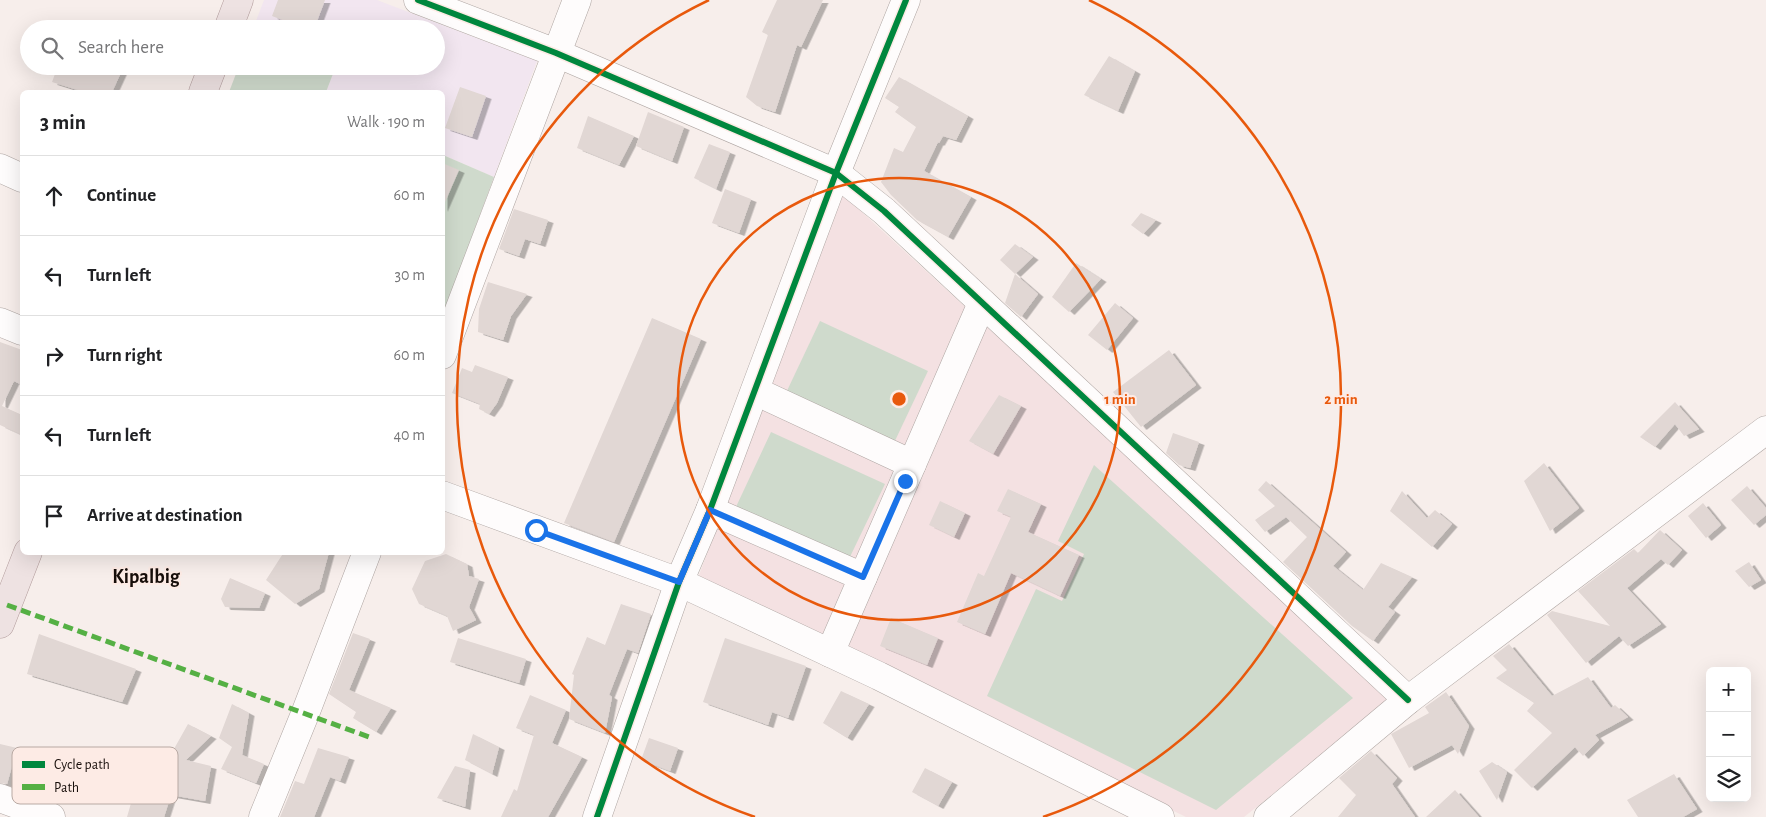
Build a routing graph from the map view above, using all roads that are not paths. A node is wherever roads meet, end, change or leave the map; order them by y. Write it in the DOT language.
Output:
graph roads {
  1 [pos="239,0"];
  2 [pos="418,0"];
  3 [pos="577,0"];
  4 [pos="906,0"];
  5 [pos="231,20"];
  6 [pos="556,53"];
  7 [pos="210,75"];
  8 [pos="204,90"];
  9 [pos="0,168"];
  10 [pos="836,173"];
  11 [pos="20,177"];
  12 [pos="982,303"];
  13 [pos="0,322"];
  14 [pos="20,330"];
  15 [pos="445,347"];
  16 [pos="751,399"];
  17 [pos="1766,430"];
  18 [pos="909,472"];
  19 [pos="445,496"];
  20 [pos="710,510"];
  21 [pos="27,555"];
  22 [pos="366,555"];
  23 [pos="863,577"];
  24 [pos="679,582"];
  25 [pos="0,624"];
  26 [pos="830,653"];
  27 [pos="1408,700"];
  28 [pos="0,798"];
  29 [pos="12,802"];
  30 [pos="16,804"];
  31 [pos="51,817"];
  32 [pos="263,817"];
  33 [pos="596,817"];
  34 [pos="1160,817"];
  35 [pos="1268,817"];
  1 -- 5 [label="main road"];
  2 -- 6 [label="street"];
  3 -- 6 [label="street"];
  4 -- 10 [label="street"];
  6 -- 10 [label="street"];
  6 -- 15 [label="street"];
  7 -- 8 [label="main road"];
  9 -- 11 [label="street"];
  10 -- 12 [label="street"];
  10 -- 16 [label="street"];
  12 -- 18 [label="street"];
  12 -- 27 [label="street"];
  13 -- 14 [label="street"];
  16 -- 18 [label="street"];
  16 -- 20 [label="street"];
  17 -- 27 [label="street"];
  18 -- 23 [label="street"];
  19 -- 24 [label="street"];
  20 -- 23 [label="street"];
  20 -- 24 [label="street"];
  21 -- 25 [label="main road"];
  22 -- 32 [label="street"];
  23 -- 26 [label="street"];
  24 -- 26 [label="street"];
  24 -- 33 [label="street"];
  26 -- 34 [label="street"];
  27 -- 35 [label="street"];
  28 -- 29 [label="street"];
  30 -- 31 [label="street"];
}
